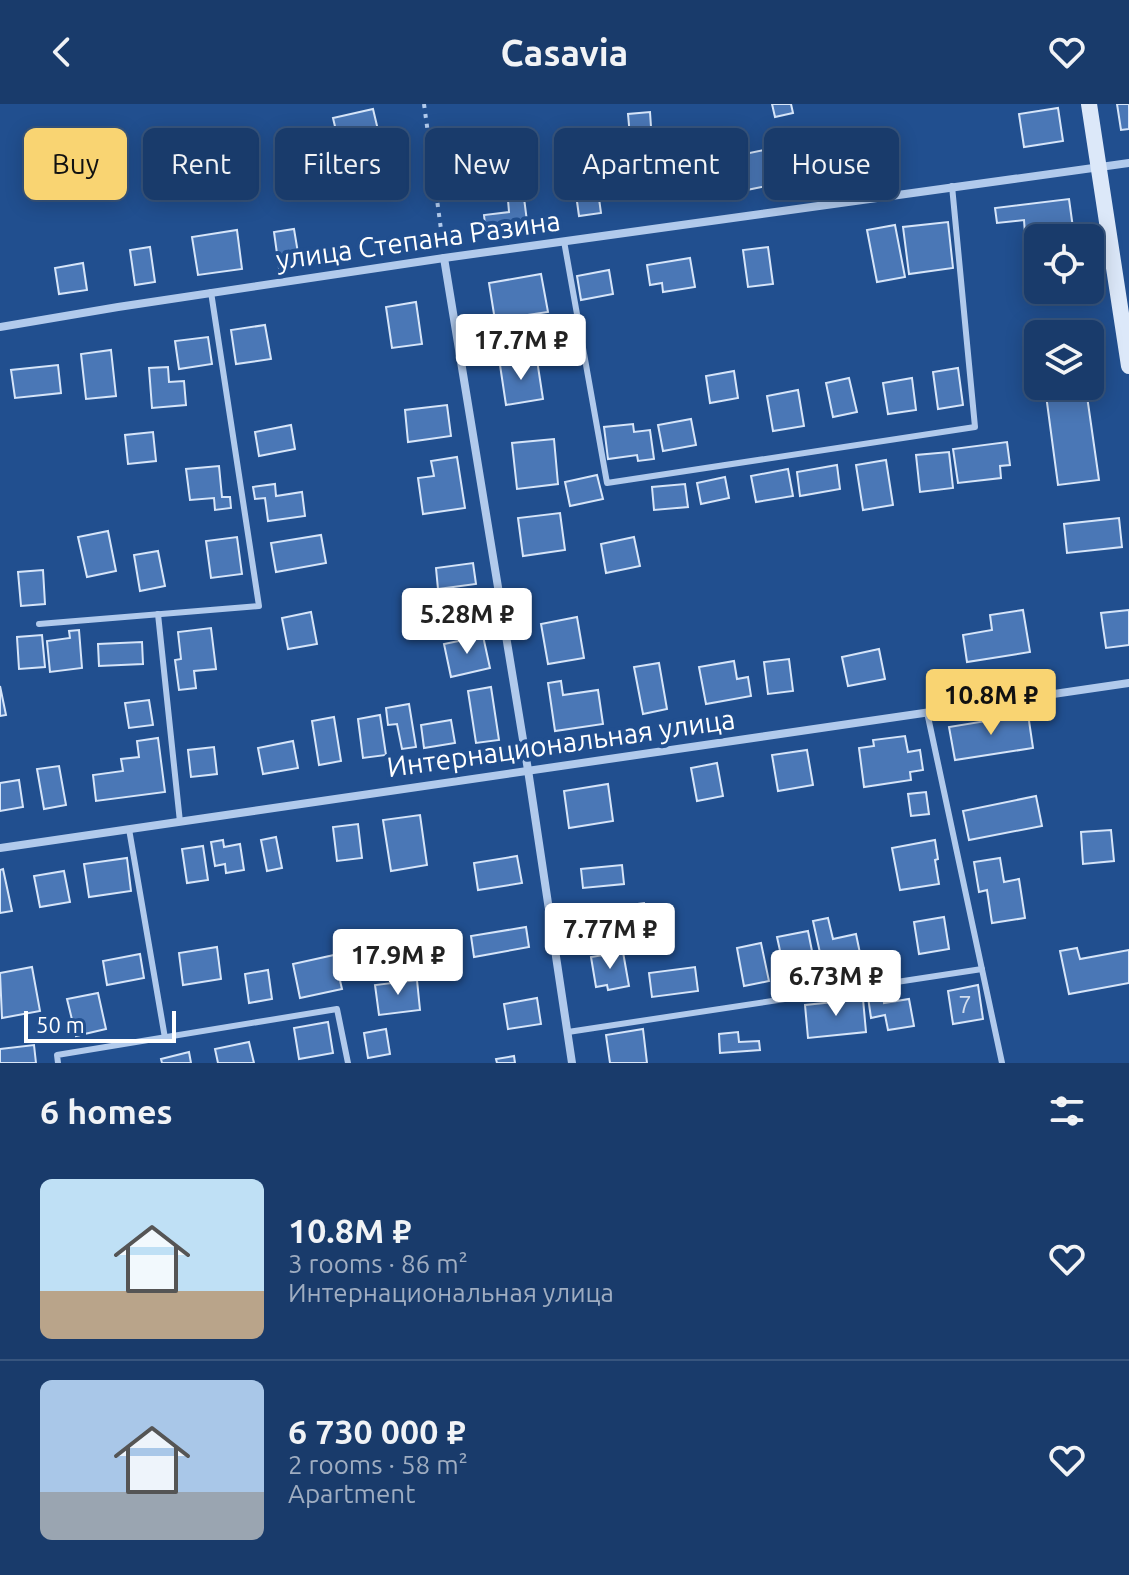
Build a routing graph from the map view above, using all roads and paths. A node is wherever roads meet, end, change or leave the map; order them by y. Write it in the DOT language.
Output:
graph roads {
  1 [pos="424,104"];
  2 [pos="1089,104"];
  3 [pos="1129,163"];
  4 [pos="1099,168"];
  5 [pos="952,186"];
  6 [pos="564,241"];
  7 [pos="444,258"];
  8 [pos="211,292"];
  9 [pos="0,327"];
  10 [pos="1129,366"];
  11 [pos="158,614"];
  12 [pos="39,624"];
  13 [pos="1129,683"];
  14 [pos="927,712"];
  15 [pos="528,770"];
  16 [pos="180,822"];
  17 [pos="129,829"];
  18 [pos="0,848"];
  19 [pos="982,969"];
  20 [pos="568,1032"];
  21 [pos="165,1038"];
  22 [pos="58,1063"];
  23 [pos="348,1063"];
  24 [pos="572,1063"];
  25 [pos="1002,1063"];
  1 -- 7 [label="path"];
  2 -- 4 [label="main road"];
  3 -- 4 [label="street, улица Степана Разина"];
  4 -- 5 [label="street, улица Степана Разина"];
  4 -- 10 [label="main road"];
  5 -- 6 [label="street, улица Степана Разина"];
  5 -- 6 [label="lane"];
  6 -- 7 [label="street, улица Степана Разина"];
  7 -- 8 [label="street, улица Степана Разина"];
  7 -- 15 [label="street"];
  8 -- 9 [label="street, улица Степана Разина"];
  8 -- 11 [label="lane"];
  11 -- 12 [label="lane"];
  11 -- 16 [label="lane"];
  13 -- 14 [label="street, Интернациональная улица"];
  14 -- 15 [label="street, Интернациональная улица"];
  14 -- 19 [label="lane"];
  15 -- 16 [label="street, Интернациональная улица"];
  15 -- 20 [label="street"];
  16 -- 17 [label="street, Интернациональная улица"];
  17 -- 18 [label="street, Интернациональная улица"];
  17 -- 21 [label="lane"];
  19 -- 20 [label="lane"];
  19 -- 25 [label="lane"];
  20 -- 24 [label="street"];
  21 -- 22 [label="lane"];
  21 -- 23 [label="lane"];
}
